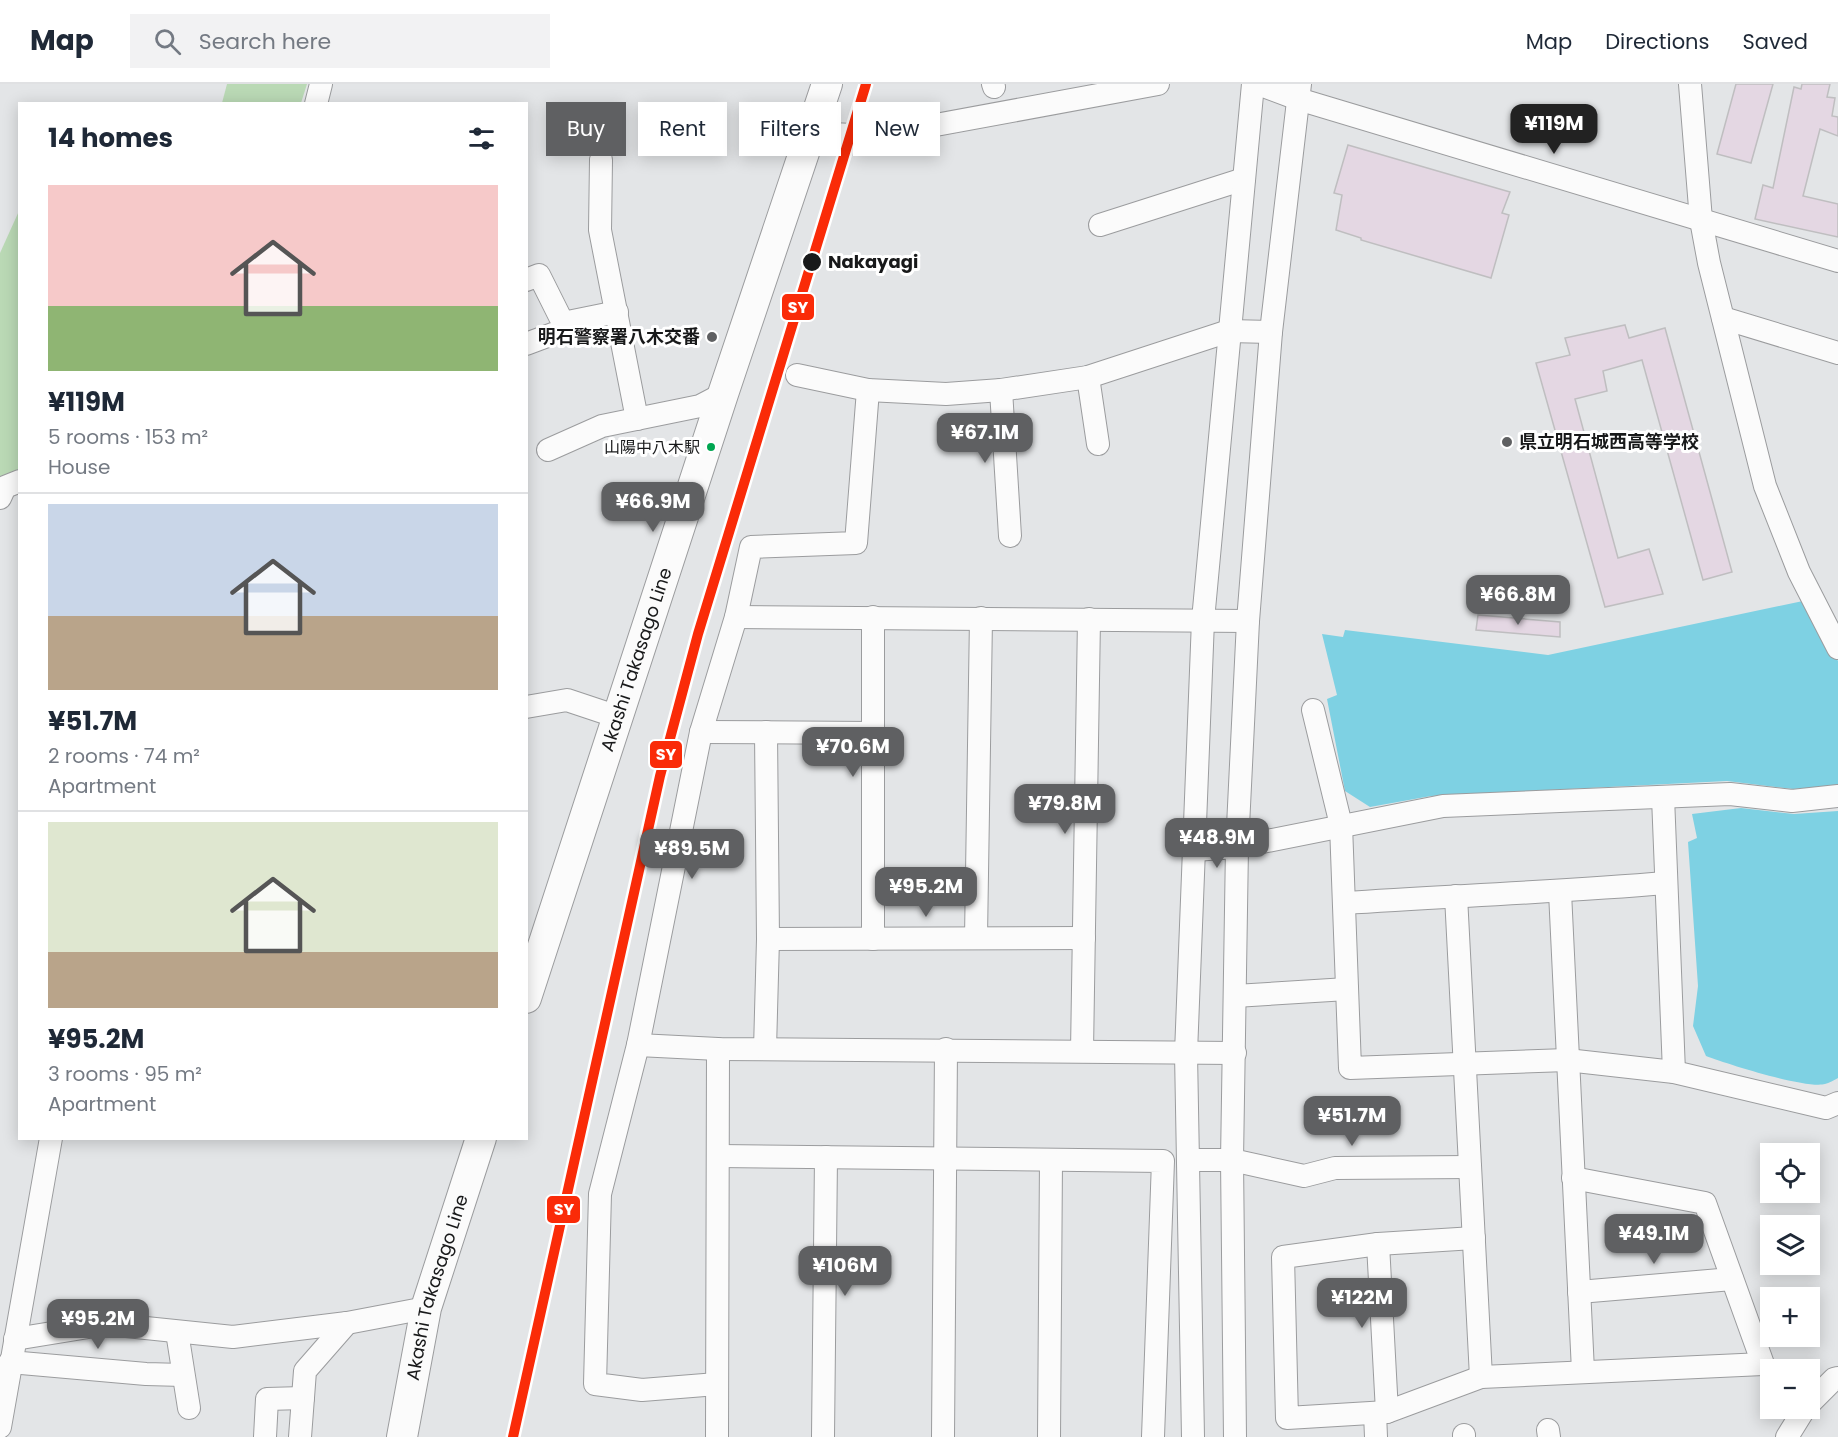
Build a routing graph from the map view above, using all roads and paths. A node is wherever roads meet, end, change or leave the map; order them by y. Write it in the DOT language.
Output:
graph roads {
  1 [pos="321,84"];
  2 [pos="827,84"];
  3 [pos="1158,84"];
  4 [pos="1253,84"];
  5 [pos="1258,84"];
  6 [pos="1690,84"];
  7 [pos="1299,92"];
  8 [pos="316,102"];
  9 [pos="821,102"];
  10 [pos="841,134"];
  11 [pos="804,156"];
  12 [pos="601,160"];
  13 [pos="1244,179"];
  14 [pos="1701,220"];
  15 [pos="1100,225"];
  16 [pos="1838,261"];
  17 [pos="528,279"];
  18 [pos="618,312"];
  19 [pos="1723,318"];
  20 [pos="563,323"];
  21 [pos="1228,331"];
  22 [pos="1271,333"];
  23 [pos="528,343"];
  24 [pos="1838,352"];
  25 [pos="797,375"];
  26 [pos="1088,376"];
  27 [pos="868,390"];
  28 [pos="1001,390"];
  29 [pos="723,394"];
  30 [pos="637,419"];
  31 [pos="1098,444"];
  32 [pos="548,450"];
  33 [pos="18,482"];
  34 [pos="0,498"];
  35 [pos="1010,536"];
  36 [pos="736,616"];
  37 [pos="873,617"];
  38 [pos="981,618"];
  39 [pos="1089,619"];
  40 [pos="1203,620"];
  41 [pos="1248,621"];
  42 [pos="1838,648"];
  43 [pos="528,707"];
  44 [pos="1313,710"];
  45 [pos="618,717"];
  46 [pos="701,732"];
  47 [pos="766,732"];
  48 [pos="873,733"];
  49 [pos="1838,796"];
  50 [pos="1663,797"];
  51 [pos="1341,825"];
  52 [pos="1237,847"];
  53 [pos="1194,850"];
  54 [pos="1666,884"];
  55 [pos="1560,892"];
  56 [pos="1456,896"];
  57 [pos="1344,903"];
  58 [pos="976,938"];
  59 [pos="1084,938"];
  60 [pos="768,939"];
  61 [pos="873,939"];
  62 [pos="1347,989"];
  63 [pos="528,992"];
  64 [pos="1235,996"];
  65 [pos="638,1045"];
  66 [pos="718,1048"];
  67 [pos="765,1049"];
  68 [pos="946,1049"];
  69 [pos="1082,1051"];
  70 [pos="1186,1053"];
  71 [pos="1235,1053"];
  72 [pos="1567,1060"];
  73 [pos="1465,1063"];
  74 [pos="1674,1072"];
  75 [pos="1838,1103"];
  76 [pos="51,1140"];
  77 [pos="480,1140"];
  78 [pos="719,1156"];
  79 [pos="825,1157"];
  80 [pos="944,1159"];
  81 [pos="1051,1160"];
  82 [pos="1188,1160"];
  83 [pos="1232,1160"];
  84 [pos="1470,1167"];
  85 [pos="1574,1178"];
  86 [pos="1474,1238"];
  87 [pos="1378,1244"];
  88 [pos="1732,1279"];
  89 [pos="1580,1292"];
  90 [pos="426,1308"];
  91 [pos="347,1323"];
  92 [pos="177,1332"];
  93 [pos="15,1339"];
  94 [pos="10,1362"];
  95 [pos="1583,1371"];
  96 [pos="183,1375"];
  97 [pos="1481,1377"];
  98 [pos="1838,1378"];
  99 [pos="717,1384"];
  100 [pos="1820,1393"];
  101 [pos="303,1398"];
  102 [pos="189,1408"];
  103 [pos="1381,1412"];
  104 [pos="1798,1419"];
  105 [pos="0,1427"];
  106 [pos="265,1437"];
  107 [pos="300,1437"];
  108 [pos="402,1437"];
  109 [pos="717,1437"];
  110 [pos="823,1437"];
  111 [pos="943,1437"];
  112 [pos="1049,1437"];
  113 [pos="1153,1437"];
  114 [pos="1193,1437"];
  115 [pos="1235,1437"];
  116 [pos="1376,1437"];
  117 [pos="1787,1437"];
  1 -- 8 [label="street"];
  2 -- 9 [label="main road, Akashi Takasago Line"];
  3 -- 10 [label="street"];
  4 -- 13 [label="street"];
  5 -- 7 [label="street"];
  6 -- 14 [label="street"];
  7 -- 14 [label="street"];
  7 -- 22 [label="street"];
  11 -- 29 [label="main road, Akashi Takasago Line"];
  12 -- 18 [label="street"];
  13 -- 15 [label="street"];
  13 -- 21 [label="street"];
  14 -- 16 [label="street"];
  14 -- 19 [label="street"];
  17 -- 20 [label="street"];
  18 -- 20 [label="street"];
  18 -- 30 [label="street"];
  19 -- 24 [label="street"];
  19 -- 42 [label="street"];
  20 -- 23 [label="street"];
  21 -- 22 [label="street"];
  21 -- 26 [label="street"];
  21 -- 40 [label="street"];
  22 -- 41 [label="street"];
  25 -- 27 [label="street"];
  26 -- 28 [label="street"];
  26 -- 31 [label="street"];
  27 -- 28 [label="street"];
  27 -- 36 [label="street"];
  28 -- 35 [label="street"];
  29 -- 30 [label="street"];
  29 -- 45 [label="main road, Akashi Takasago Line"];
  30 -- 32 [label="street"];
  33 -- 34 [label="street"];
  36 -- 37 [label="street"];
  36 -- 46 [label="street"];
  37 -- 38 [label="street"];
  37 -- 48 [label="street"];
  38 -- 39 [label="street"];
  38 -- 58 [label="street"];
  39 -- 40 [label="street"];
  39 -- 59 [label="street"];
  40 -- 41 [label="street"];
  40 -- 53 [label="street"];
  41 -- 52 [label="street"];
  43 -- 45 [label="street"];
  44 -- 51 [label="street"];
  45 -- 63 [label="main road, Akashi Takasago Line"];
  46 -- 47 [label="street"];
  46 -- 65 [label="street"];
  47 -- 48 [label="street"];
  47 -- 60 [label="street"];
  48 -- 61 [label="street"];
  49 -- 50 [label="street"];
  50 -- 51 [label="street"];
  50 -- 54 [label="street"];
  51 -- 52 [label="street"];
  51 -- 57 [label="street"];
  52 -- 53 [label="street"];
  52 -- 64 [label="street"];
  53 -- 70 [label="street"];
  54 -- 55 [label="street"];
  54 -- 74 [label="street"];
  55 -- 56 [label="street"];
  55 -- 72 [label="street"];
  56 -- 57 [label="street"];
  56 -- 73 [label="street"];
  57 -- 62 [label="street"];
  58 -- 59 [label="street"];
  58 -- 61 [label="street"];
  59 -- 69 [label="street"];
  60 -- 61 [label="street"];
  60 -- 67 [label="street"];
  62 -- 64 [label="street"];
  62 -- 73 [label="street"];
  64 -- 71 [label="street"];
  65 -- 66 [label="street"];
  65 -- 99 [label="street"];
  66 -- 67 [label="street"];
  66 -- 78 [label="street"];
  67 -- 68 [label="street"];
  68 -- 69 [label="street"];
  68 -- 80 [label="street"];
  69 -- 70 [label="street"];
  70 -- 71 [label="street"];
  70 -- 82 [label="street"];
  71 -- 83 [label="street"];
  72 -- 73 [label="street"];
  72 -- 74 [label="street"];
  72 -- 85 [label="street"];
  73 -- 84 [label="street"];
  74 -- 75 [label="street"];
  76 -- 93 [label="street"];
  77 -- 90 [label="main road, Akashi Takasago Line"];
  78 -- 79 [label="street"];
  78 -- 99 [label="street"];
  79 -- 80 [label="street"];
  79 -- 110 [label="street"];
  80 -- 81 [label="street"];
  80 -- 111 [label="street"];
  81 -- 112 [label="street"];
  81 -- 113 [label="street"];
  82 -- 83 [label="street"];
  82 -- 114 [label="street"];
  83 -- 84 [label="street"];
  83 -- 115 [label="street"];
  84 -- 86 [label="street"];
  85 -- 88 [label="street"];
  85 -- 89 [label="street"];
  86 -- 87 [label="street"];
  86 -- 97 [label="street"];
  87 -- 103 [label="street"];
  87 -- 103 [label="street"];
  88 -- 89 [label="street"];
  88 -- 95 [label="street"];
  89 -- 95 [label="street"];
  90 -- 91 [label="street"];
  90 -- 108 [label="main road, Akashi Takasago Line"];
  91 -- 92 [label="street"];
  91 -- 101 [label="street"];
  92 -- 93 [label="street"];
  92 -- 96 [label="street"];
  93 -- 94 [label="street"];
  94 -- 96 [label="street"];
  94 -- 105 [label="street"];
  95 -- 97 [label="street"];
  96 -- 102 [label="street"];
  97 -- 103 [label="street"];
  98 -- 100 [label="street"];
  99 -- 109 [label="street"];
  101 -- 106 [label="street"];
  101 -- 107 [label="street"];
  103 -- 116 [label="street"];
  104 -- 117 [label="street"];
}
